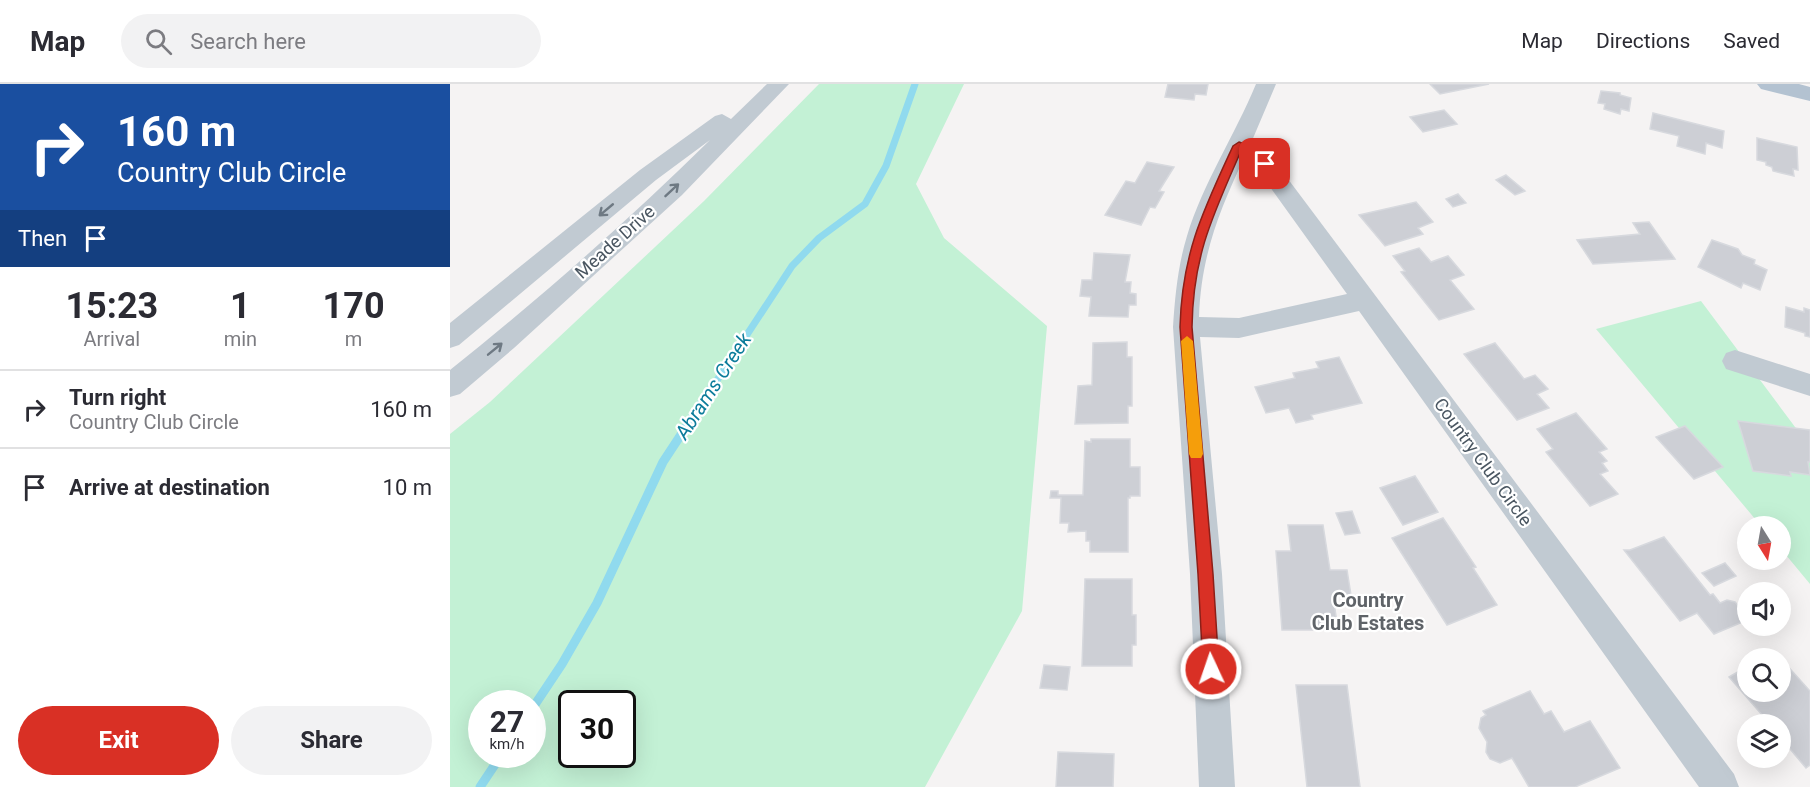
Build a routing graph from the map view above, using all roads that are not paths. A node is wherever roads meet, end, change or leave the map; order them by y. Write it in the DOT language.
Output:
graph roads {
  1 [pos="1266,84"];
  2 [pos="1769,84"];
  3 [pos="775,87"];
  4 [pos="1810,94"];
  5 [pos="1239,146"];
  6 [pos="1365,300"];
  7 [pos="1186,327"];
  8 [pos="450,338"];
  9 [pos="1735,361"];
  10 [pos="1810,385"];
  11 [pos="450,386"];
  12 [pos="1217,787"];
  13 [pos="1720,787"];
  1 -- 5 [label="street"];
  2 -- 4 [label="main road"];
  3 -- 8 [label="street, Meade Drive, one-way"];
  11 -- 3 [label="street, Meade Drive, one-way"];
  5 -- 6 [label="street, Country Club Circle"];
  5 -- 7 [label="street"];
  6 -- 7 [label="street"];
  6 -- 13 [label="street, Country Club Circle"];
  7 -- 12 [label="street"];
  9 -- 10 [label="street"];
}
